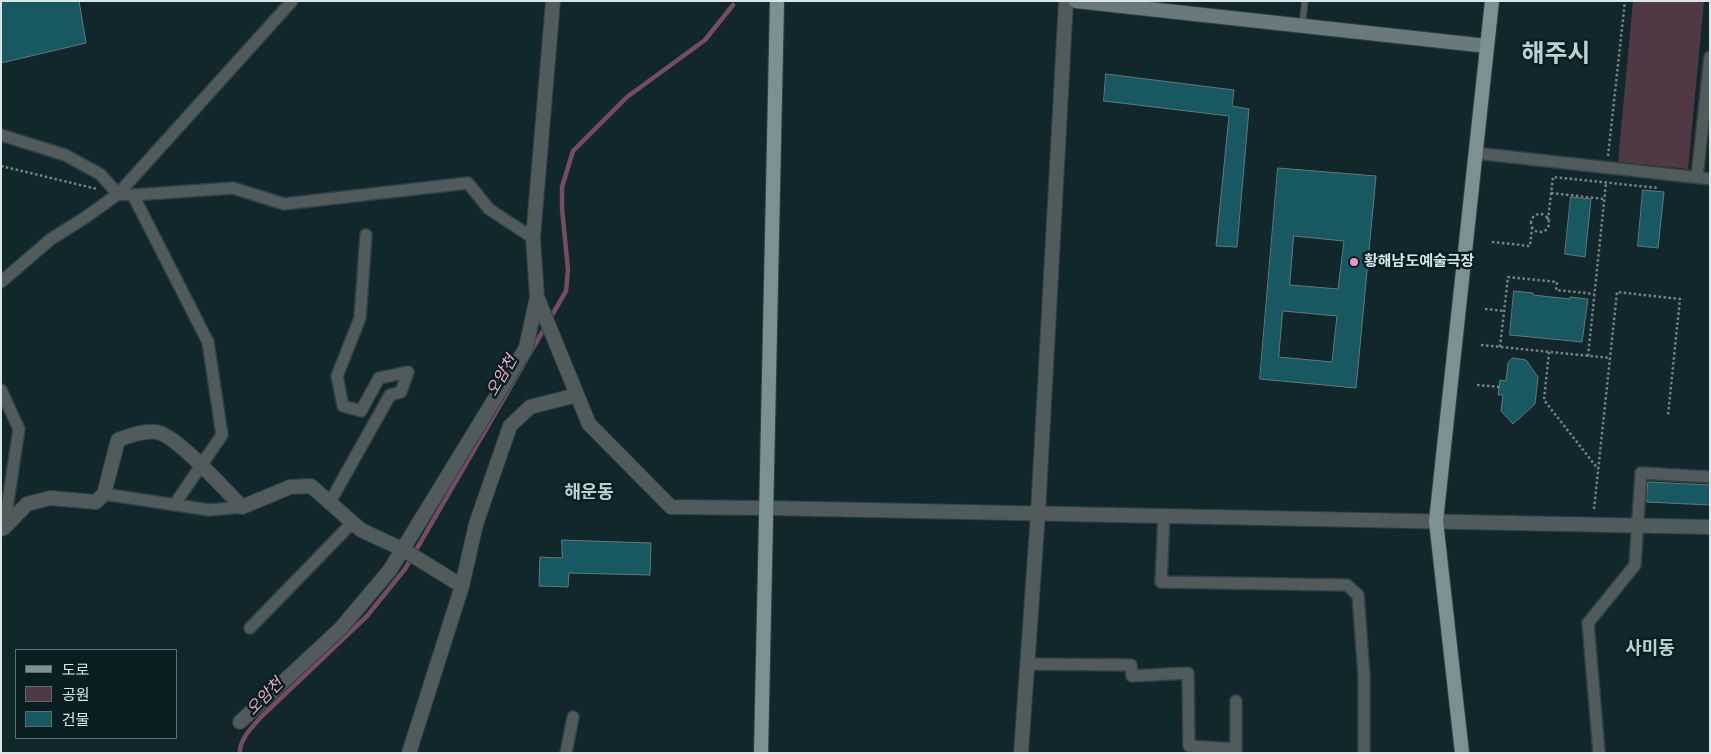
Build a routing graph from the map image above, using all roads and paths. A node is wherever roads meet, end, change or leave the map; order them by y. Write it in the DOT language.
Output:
graph roads {
  1 [pos="292,1"];
  2 [pos="553,1"];
  3 [pos="777,1"];
  4 [pos="1066,1"];
  5 [pos="1076,1"];
  6 [pos="1305,1"];
  7 [pos="1492,1"];
  8 [pos="1625,1"];
  9 [pos="1302,26"];
  10 [pos="1487,46"];
  11 [pos="1710,57"];
  12 [pos="1,135"];
  13 [pos="1475,153"];
  14 [pos="1,166"];
  15 [pos="1606,168"];
  16 [pos="1697,177"];
  17 [pos="1710,179"];
  18 [pos="1606,183"];
  19 [pos="1659,188"];
  20 [pos="1551,193"];
  21 [pos="118,194"];
  22 [pos="133,195"];
  23 [pos="1605,199"];
  24 [pos="1548,220"];
  25 [pos="1532,228"];
  26 [pos="366,235"];
  27 [pos="533,238"];
  28 [pos="1492,242"];
  29 [pos="1,282"];
  30 [pos="1594,294"];
  31 [pos="537,297"];
  32 [pos="1485,309"];
  33 [pos="1504,311"];
  34 [pos="1481,345"];
  35 [pos="1500,347"];
  36 [pos="1549,352"];
  37 [pos="1588,356"];
  38 [pos="1610,358"];
  39 [pos="1477,384"];
  40 [pos="1500,387"];
  41 [pos="1,390"];
  42 [pos="577,396"];
  43 [pos="1668,415"];
  44 [pos="200,465"];
  45 [pos="1598,469"];
  46 [pos="1710,477"];
  47 [pos="104,494"];
  48 [pos="330,502"];
  49 [pos="174,505"];
  50 [pos="242,507"];
  51 [pos="766,508"];
  52 [pos="1594,509"];
  53 [pos="1038,513"];
  54 [pos="1164,516"];
  55 [pos="1436,521"];
  56 [pos="353,522"];
  57 [pos="1638,526"];
  58 [pos="1710,527"];
  59 [pos="3,528"];
  60 [pos="404,550"];
  61 [pos="462,586"];
  62 [pos="250,628"];
  63 [pos="1027,664"];
  64 [pos="1236,701"];
  65 [pos="573,717"];
  66 [pos="240,722"];
  67 [pos="1236,751"];
  68 [pos="409,753"];
  69 [pos="566,753"];
  70 [pos="761,753"];
  71 [pos="1021,753"];
  72 [pos="1364,753"];
  73 [pos="1462,753"];
  74 [pos="1599,753"];
  1 -- 21 [label="street"];
  2 -- 27 [label="street"];
  3 -- 51 [label="main road"];
  4 -- 53 [label="street"];
  5 -- 9 [label="main road"];
  6 -- 9 [label="lane"];
  7 -- 10 [label="main road"];
  8 -- 15 [label="path"];
  9 -- 10 [label="main road"];
  10 -- 13 [label="main road"];
  11 -- 16 [label="street"];
  12 -- 21 [label="street"];
  13 -- 15 [label="street"];
  13 -- 55 [label="main road"];
  14 -- 21 [label="path"];
  15 -- 16 [label="street"];
  16 -- 17 [label="street"];
  18 -- 19 [label="path"];
  18 -- 20 [label="path"];
  18 -- 23 [label="path"];
  20 -- 23 [label="path"];
  20 -- 24 [label="path"];
  21 -- 22 [label="street"];
  21 -- 29 [label="street"];
  22 -- 27 [label="street"];
  22 -- 44 [label="street"];
  23 -- 30 [label="path"];
  24 -- 25 [label="path"];
  24 -- 25 [label="path"];
  25 -- 28 [label="path"];
  26 -- 48 [label="street"];
  27 -- 31 [label="street"];
  30 -- 33 [label="path"];
  30 -- 37 [label="path"];
  31 -- 42 [label="street"];
  31 -- 60 [label="street"];
  32 -- 33 [label="path"];
  33 -- 35 [label="path"];
  34 -- 35 [label="path"];
  35 -- 36 [label="path"];
  36 -- 37 [label="path"];
  36 -- 45 [label="path"];
  37 -- 38 [label="path"];
  38 -- 43 [label="path"];
  38 -- 45 [label="path"];
  39 -- 40 [label="path"];
  41 -- 59 [label="street"];
  42 -- 51 [label="street"];
  42 -- 61 [label="street"];
  44 -- 47 [label="street"];
  44 -- 49 [label="street"];
  44 -- 50 [label="street"];
  45 -- 52 [label="path"];
  46 -- 57 [label="street"];
  47 -- 49 [label="street"];
  47 -- 59 [label="street"];
  48 -- 50 [label="street"];
  48 -- 56 [label="street"];
  49 -- 50 [label="street"];
  51 -- 53 [label="street"];
  51 -- 70 [label="main road"];
  53 -- 54 [label="street"];
  53 -- 63 [label="street"];
  54 -- 55 [label="street"];
  54 -- 72 [label="street"];
  55 -- 57 [label="street"];
  55 -- 73 [label="main road"];
  56 -- 60 [label="street"];
  56 -- 62 [label="street"];
  57 -- 58 [label="street"];
  57 -- 74 [label="street"];
  60 -- 61 [label="street"];
  60 -- 66 [label="street"];
  61 -- 68 [label="street"];
  63 -- 67 [label="street"];
  63 -- 71 [label="street"];
  64 -- 67 [label="street"];
  65 -- 69 [label="street"];
}
